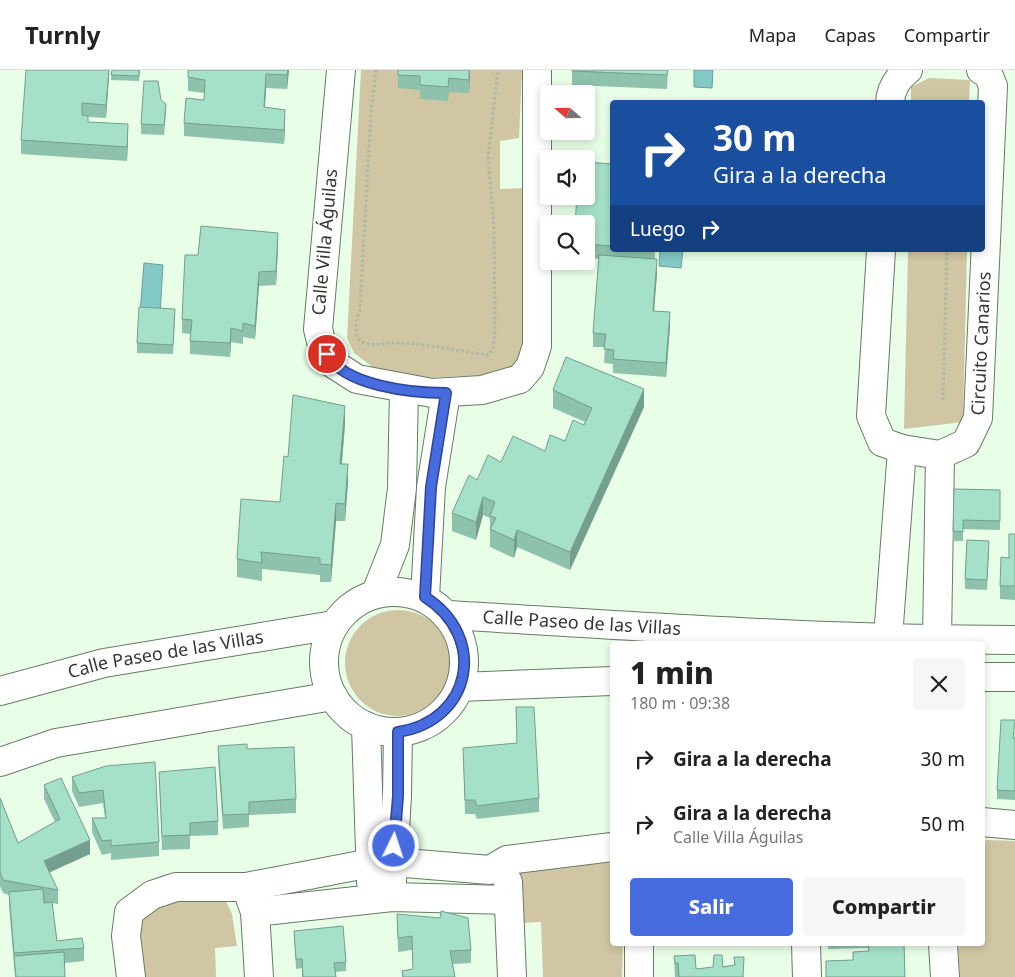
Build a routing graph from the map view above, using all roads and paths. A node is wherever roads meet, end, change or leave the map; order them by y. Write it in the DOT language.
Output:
graph roads {
  1 [pos="341,70"];
  2 [pos="376,70"];
  3 [pos="498,70"];
  4 [pos="537,70"];
  5 [pos="908,70"];
  6 [pos="980,70"];
  7 [pos="890,100"];
  8 [pos="882,252"];
  9 [pos="947,252"];
  10 [pos="404,389"];
  11 [pos="446,393"];
  12 [pos="943,400"];
  13 [pos="902,449"];
  14 [pos="940,455"];
  15 [pos="431,487"];
  16 [pos="402,488"];
  17 [pos="895,532"];
  18 [pos="938,534"];
  19 [pos="376,593"];
  20 [pos="425,597"];
  21 [pos="448,615"];
  22 [pos="334,625"];
  23 [pos="888,638"];
  24 [pos="793,639"];
  25 [pos="937,640"];
  26 [pos="1015,640"];
  27 [pos="985,677"];
  28 [pos="1015,677"];
  29 [pos="610,682"];
  30 [pos="460,687"];
  31 [pos="0,691"];
  32 [pos="333,696"];
  33 [pos="366,726"];
  34 [pos="398,732"];
  35 [pos="0,762"];
  36 [pos="985,822"];
  37 [pos="1015,825"];
  38 [pos="609,842"];
  39 [pos="507,860"];
  40 [pos="382,862"];
  41 [pos="246,887"];
  42 [pos="381,898"];
  43 [pos="508,900"];
  44 [pos="255,912"];
  45 [pos="640,946"];
  46 [pos="806,946"];
  47 [pos="943,946"];
  48 [pos="131,977"];
  49 [pos="259,977"];
  50 [pos="512,977"];
  51 [pos="639,977"];
  52 [pos="808,977"];
  53 [pos="945,977"];
  1 -- 10 [label="street, Calle Villa Águilas"];
  2 -- 3 [label="path"];
  4 -- 11 [label="street, Calle Villa Águilas"];
  5 -- 7 [label="street"];
  6 -- 14 [label="street, Circuito Canarios"];
  8 -- 13 [label="street"];
  9 -- 12 [label="path"];
  10 -- 11 [label="street, Calle Villa Águilas"];
  10 -- 16 [label="street"];
  11 -- 15 [label="street"];
  13 -- 14 [label="street"];
  13 -- 17 [label="street"];
  14 -- 18 [label="street"];
  15 -- 16 [label="street"];
  15 -- 20 [label="street"];
  16 -- 19 [label="street"];
  17 -- 18 [label="street"];
  17 -- 23 [label="street"];
  18 -- 25 [label="street"];
  19 -- 20 [label="street"];
  19 -- 22 [label="street"];
  20 -- 21 [label="street"];
  21 -- 24 [label="street, Calle Paseo de las Villas"];
  21 -- 30 [label="street"];
  22 -- 31 [label="street, Calle Paseo de las Villas"];
  22 -- 32 [label="street"];
  23 -- 24 [label="street, Calle Paseo de las Villas"];
  23 -- 25 [label="street, Calle Paseo de las Villas"];
  25 -- 26 [label="street, Calle Paseo de las Villas"];
  27 -- 28 [label="street"];
  29 -- 30 [label="street"];
  30 -- 34 [label="street"];
  32 -- 33 [label="street"];
  32 -- 35 [label="street"];
  33 -- 34 [label="street"];
  33 -- 40 [label="street"];
  34 -- 40 [label="street"];
  36 -- 37 [label="street"];
  38 -- 39 [label="street"];
  39 -- 40 [label="street"];
  39 -- 43 [label="street"];
  40 -- 41 [label="street"];
  40 -- 42 [label="street"];
  41 -- 44 [label="street"];
  41 -- 48 [label="street"];
  42 -- 43 [label="street"];
  42 -- 44 [label="street"];
  43 -- 50 [label="street"];
  44 -- 49 [label="street"];
  45 -- 51 [label="street"];
  46 -- 52 [label="street"];
  47 -- 53 [label="street"];
}
